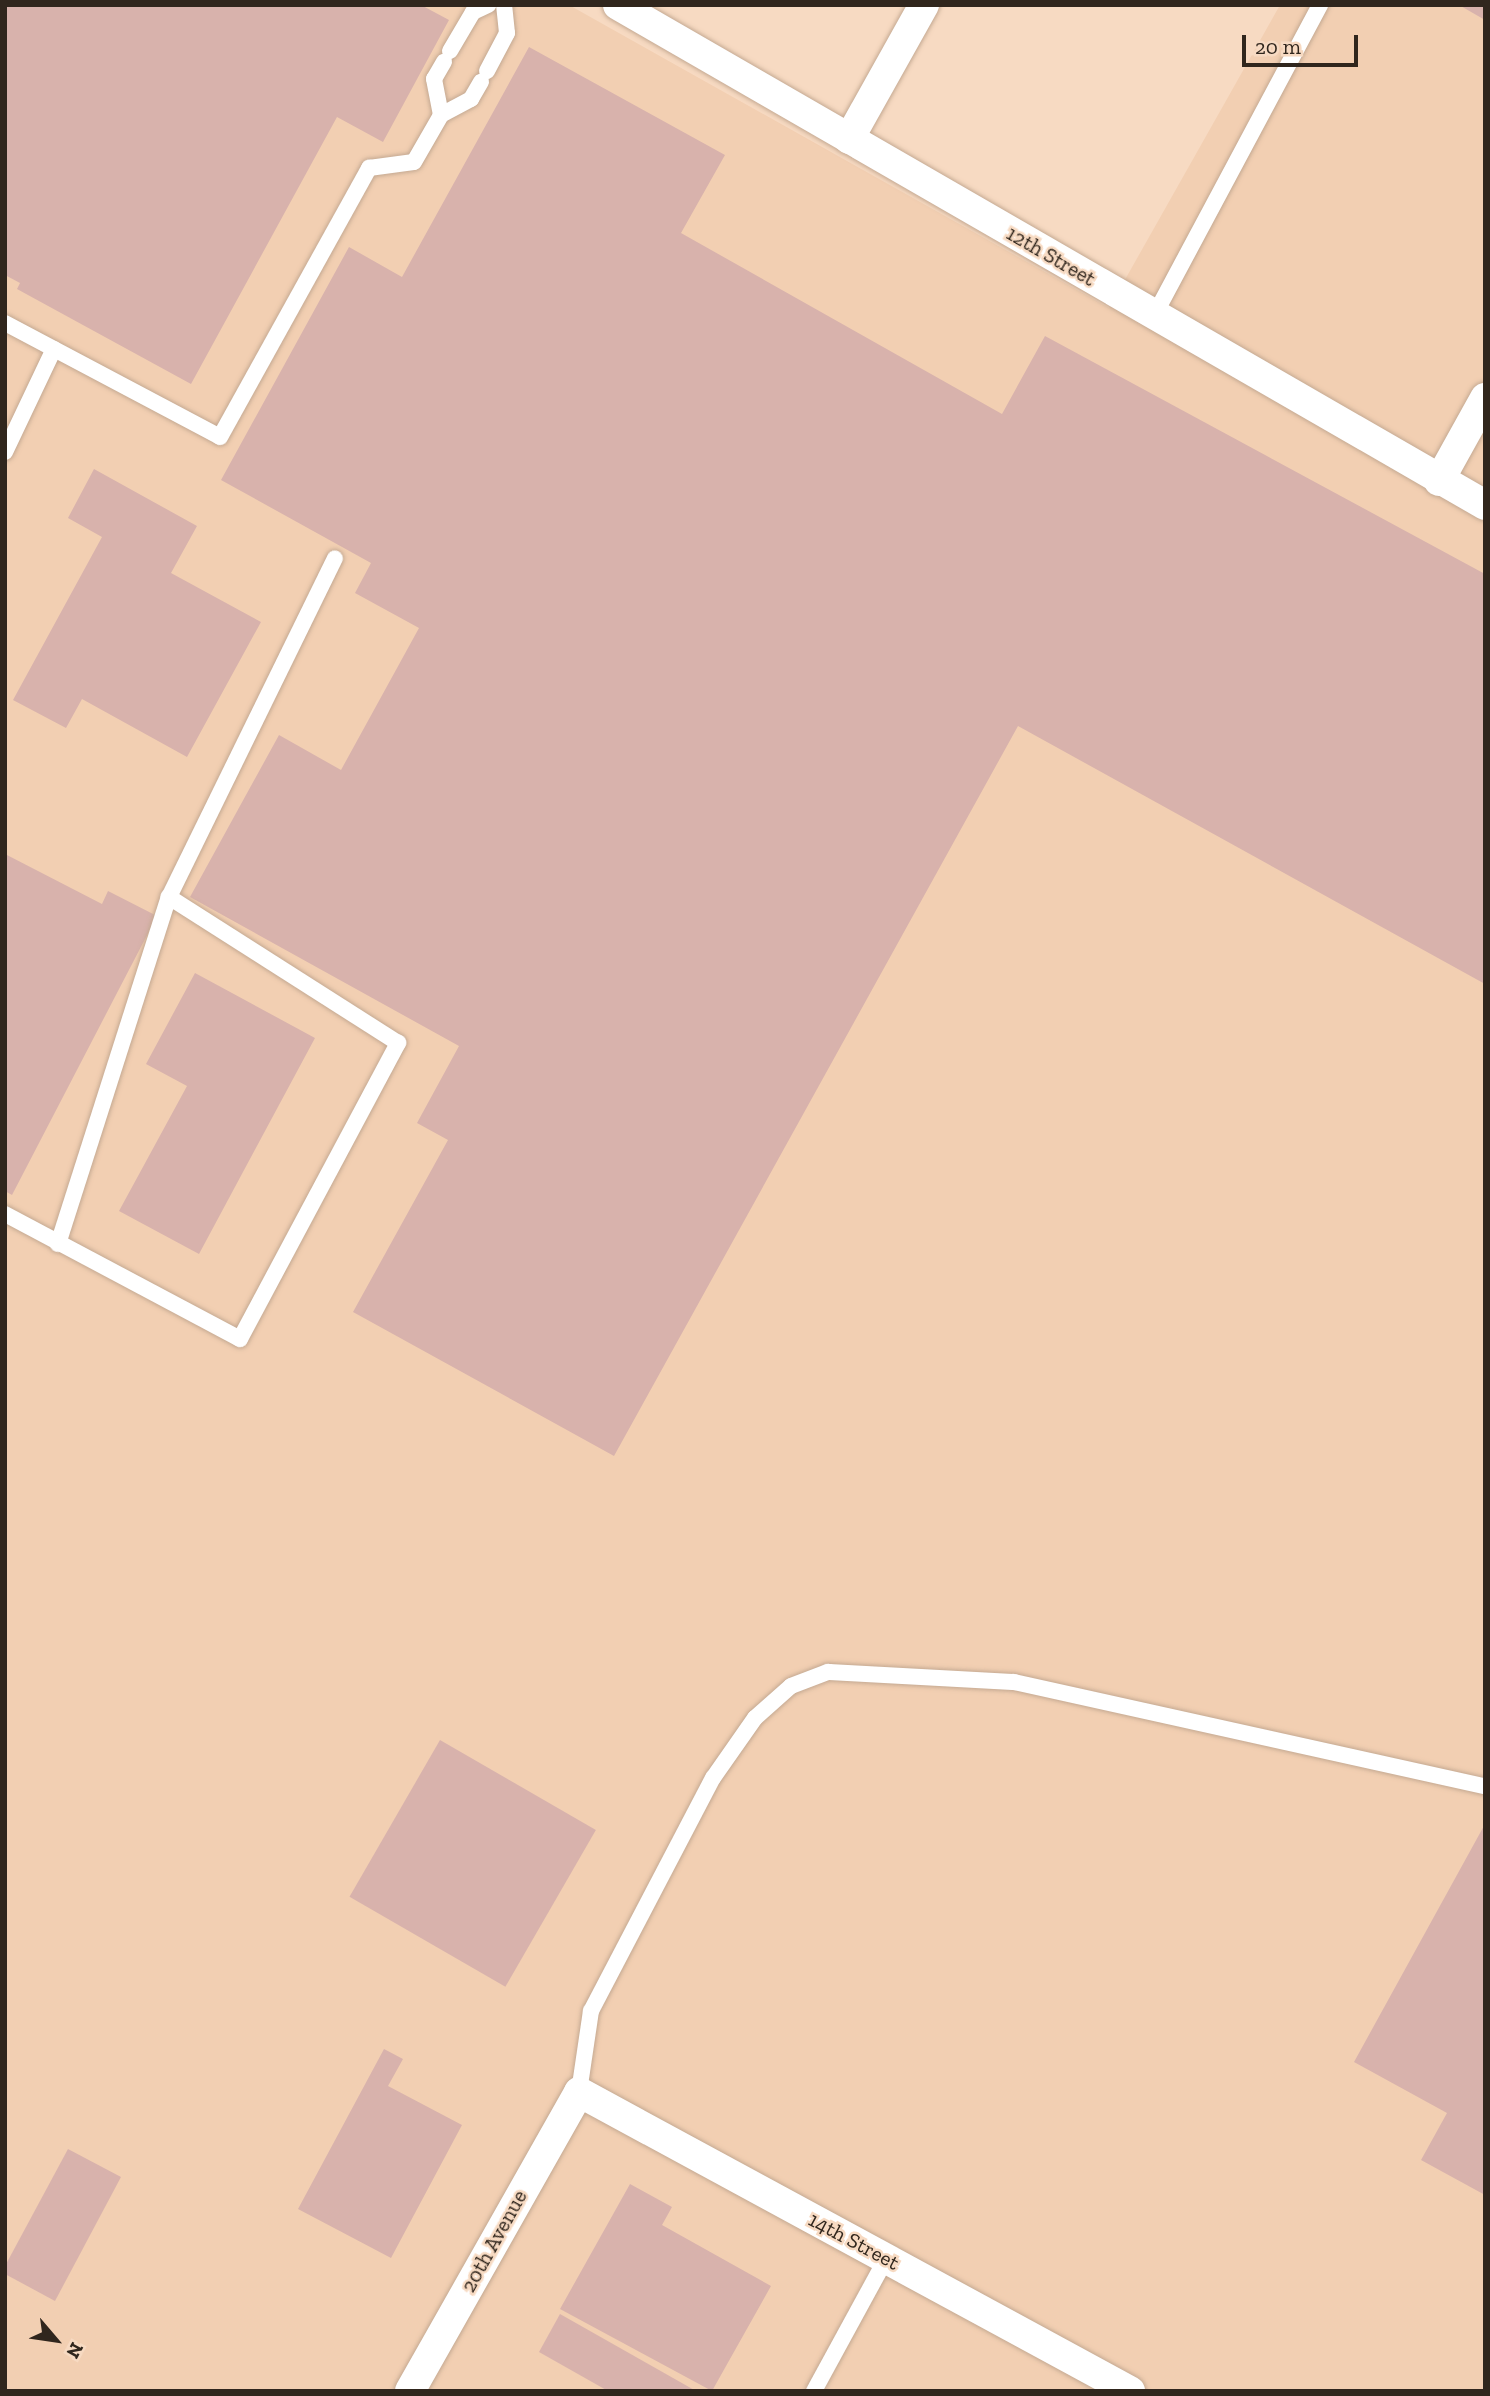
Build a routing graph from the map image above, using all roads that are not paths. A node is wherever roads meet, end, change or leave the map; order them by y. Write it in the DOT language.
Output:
graph roads {
  1 [pos="488,5"];
  2 [pos="505,5"];
  3 [pos="618,5"];
  4 [pos="925,5"];
  5 [pos="1320,5"];
  6 [pos="441,115"];
  7 [pos="849,139"];
  8 [pos="1154,316"];
  9 [pos="5,323"];
  10 [pos="54,349"];
  11 [pos="1485,398"];
  12 [pos="5,452"];
  13 [pos="1439,481"];
  14 [pos="1485,505"];
  15 [pos="335,558"];
  16 [pos="169,897"];
  17 [pos="5,1213"];
  18 [pos="58,1244"];
  19 [pos="1485,1786"];
  20 [pos="579,2092"];
  21 [pos="886,2259"];
  22 [pos="410,2391"];
  23 [pos="814,2391"];
  24 [pos="1130,2391"];
  1 -- 6 [label="lane"];
  2 -- 6 [label="lane"];
  3 -- 7 [label="street, 12th Street"];
  4 -- 7 [label="street"];
  5 -- 8 [label="lane"];
  6 -- 10 [label="lane"];
  7 -- 8 [label="street, 12th Street"];
  8 -- 13 [label="street, 12th Street"];
  9 -- 10 [label="lane"];
  10 -- 12 [label="lane"];
  11 -- 13 [label="street"];
  13 -- 14 [label="street, 12th Street"];
  15 -- 16 [label="lane"];
  16 -- 18 [label="lane"];
  16 -- 18 [label="lane"];
  17 -- 18 [label="lane"];
  19 -- 20 [label="lane"];
  20 -- 21 [label="street, 14th Street"];
  20 -- 22 [label="street, 20th Avenue"];
  21 -- 23 [label="lane"];
  21 -- 24 [label="street, 14th Street"];
}
